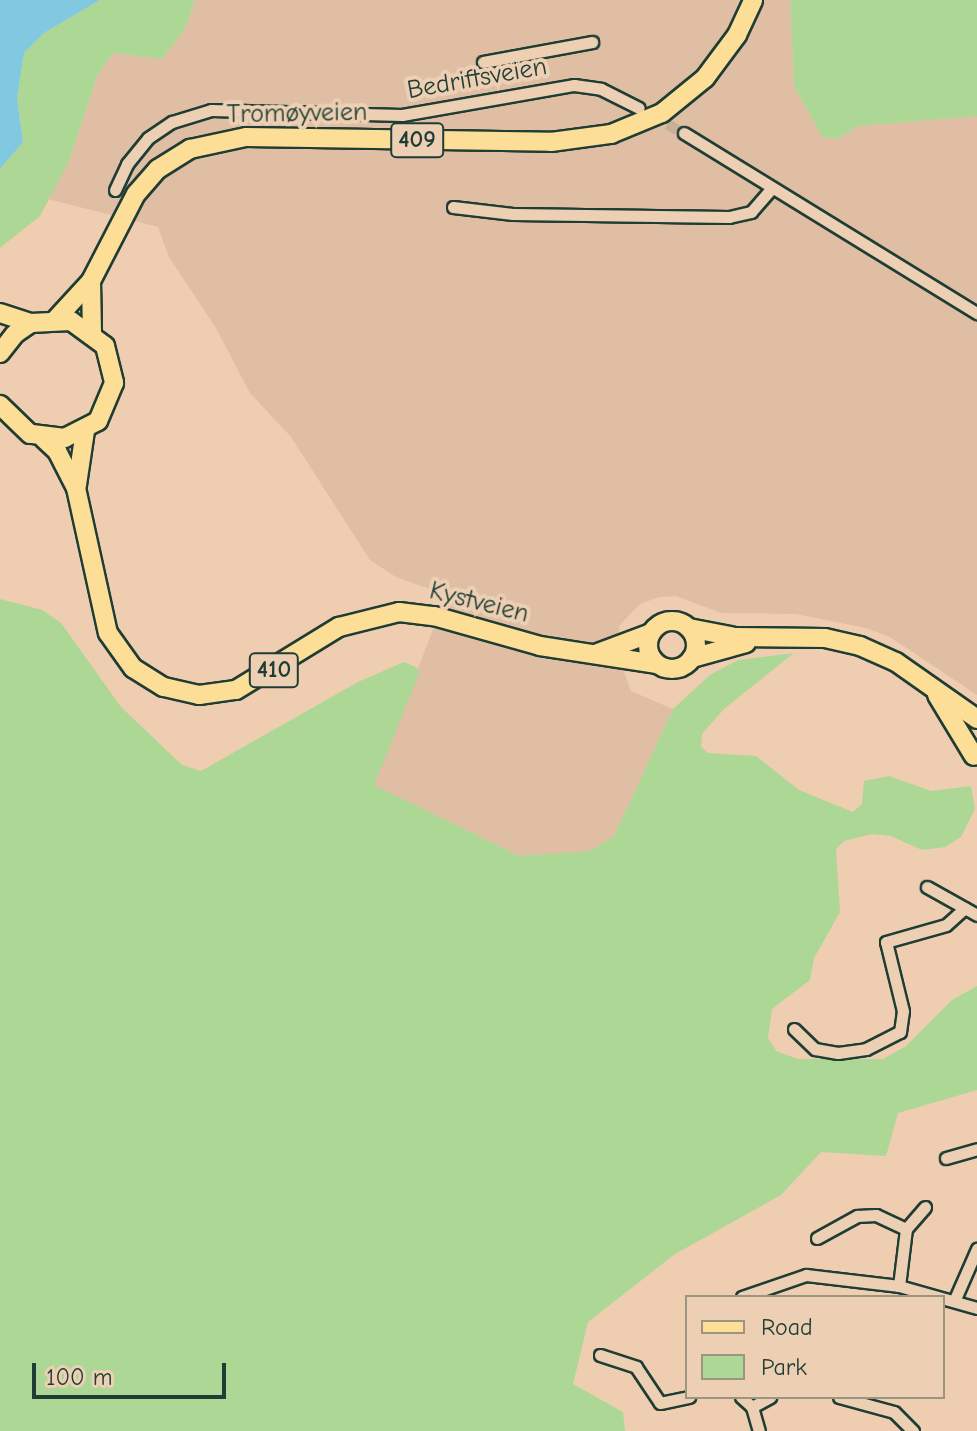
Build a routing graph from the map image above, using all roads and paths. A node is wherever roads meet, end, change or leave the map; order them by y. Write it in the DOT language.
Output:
graph roads {
  1 [pos="753,0"];
  2 [pos="592,42"];
  3 [pos="483,62"];
  4 [pos="639,108"];
  5 [pos="684,133"];
  6 [pos="772,188"];
  7 [pos="115,190"];
  8 [pos="453,207"];
  9 [pos="91,281"];
  10 [pos="0,313"];
  11 [pos="977,313"];
  12 [pos="56,319"];
  13 [pos="31,323"];
  14 [pos="92,332"];
  15 [pos="1,346"];
  16 [pos="0,405"];
  17 [pos="9,428"];
  18 [pos="85,431"];
  19 [pos="44,439"];
  20 [pos="76,488"];
  21 [pos="689,628"];
  22 [pos="651,633"];
  23 [pos="768,638"];
  24 [pos="598,653"];
  25 [pos="692,658"];
  26 [pos="656,664"];
  27 [pos="937,695"];
  28 [pos="977,719"];
  29 [pos="976,753"];
  30 [pos="927,887"];
  31 [pos="965,908"];
  32 [pos="977,915"];
  33 [pos="794,1029"];
  34 [pos="977,1149"];
  35 [pos="946,1158"];
  36 [pos="925,1207"];
  37 [pos="906,1229"];
  38 [pos="817,1238"];
  39 [pos="977,1249"];
  40 [pos="899,1286"];
  41 [pos="748,1295"];
  42 [pos="938,1295"];
  43 [pos="945,1297"];
  44 [pos="955,1299"];
  45 [pos="977,1308"];
  46 [pos="600,1355"];
  47 [pos="685,1398"];
  48 [pos="743,1399"];
  49 [pos="766,1399"];
  50 [pos="846,1399"];
  51 [pos="752,1407"];
  52 [pos="759,1431"];
  53 [pos="913,1431"];
  1 -- 9 [label="main road, Tromøyveien / 409"];
  2 -- 3 [label="street"];
  4 -- 7 [label="street, Bedriftsveien"];
  5 -- 6 [label="street"];
  6 -- 8 [label="street"];
  6 -- 11 [label="street"];
  9 -- 12 [label="main road, Tromøyveien / 409"];
  9 -- 14 [label="main road, Tromøyveien / 409"];
  10 -- 13 [label="main road"];
  12 -- 13 [label="main road"];
  12 -- 14 [label="main road"];
  13 -- 15 [label="main road"];
  14 -- 18 [label="main road, 409"];
  16 -- 17 [label="main road"];
  17 -- 19 [label="main road"];
  18 -- 19 [label="main road"];
  18 -- 20 [label="main road, Kystveien / 410"];
  19 -- 20 [label="main road, Kystveien / 410"];
  20 -- 24 [label="main road, Kystveien / 410"];
  21 -- 22 [label="main road, 410"];
  21 -- 23 [label="main road, 410"];
  21 -- 25 [label="main road"];
  22 -- 24 [label="main road, Kystveien / 410"];
  22 -- 26 [label="main road"];
  23 -- 25 [label="main road, 410"];
  23 -- 27 [label="main road, 410"];
  24 -- 26 [label="main road, Kystveien / 410"];
  25 -- 26 [label="main road, 410"];
  27 -- 28 [label="main road, 410"];
  27 -- 29 [label="main road, 410"];
  30 -- 31 [label="street"];
  31 -- 32 [label="street"];
  31 -- 33 [label="street"];
  34 -- 35 [label="street"];
  36 -- 37 [label="street"];
  37 -- 38 [label="street"];
  37 -- 40 [label="street"];
  39 -- 44 [label="street"];
  40 -- 41 [label="street"];
  40 -- 42 [label="street"];
  43 -- 44 [label="street"];
  44 -- 45 [label="street"];
  46 -- 47 [label="street"];
  48 -- 51 [label="street"];
  49 -- 51 [label="street"];
  50 -- 53 [label="street"];
  51 -- 52 [label="street"];
}
